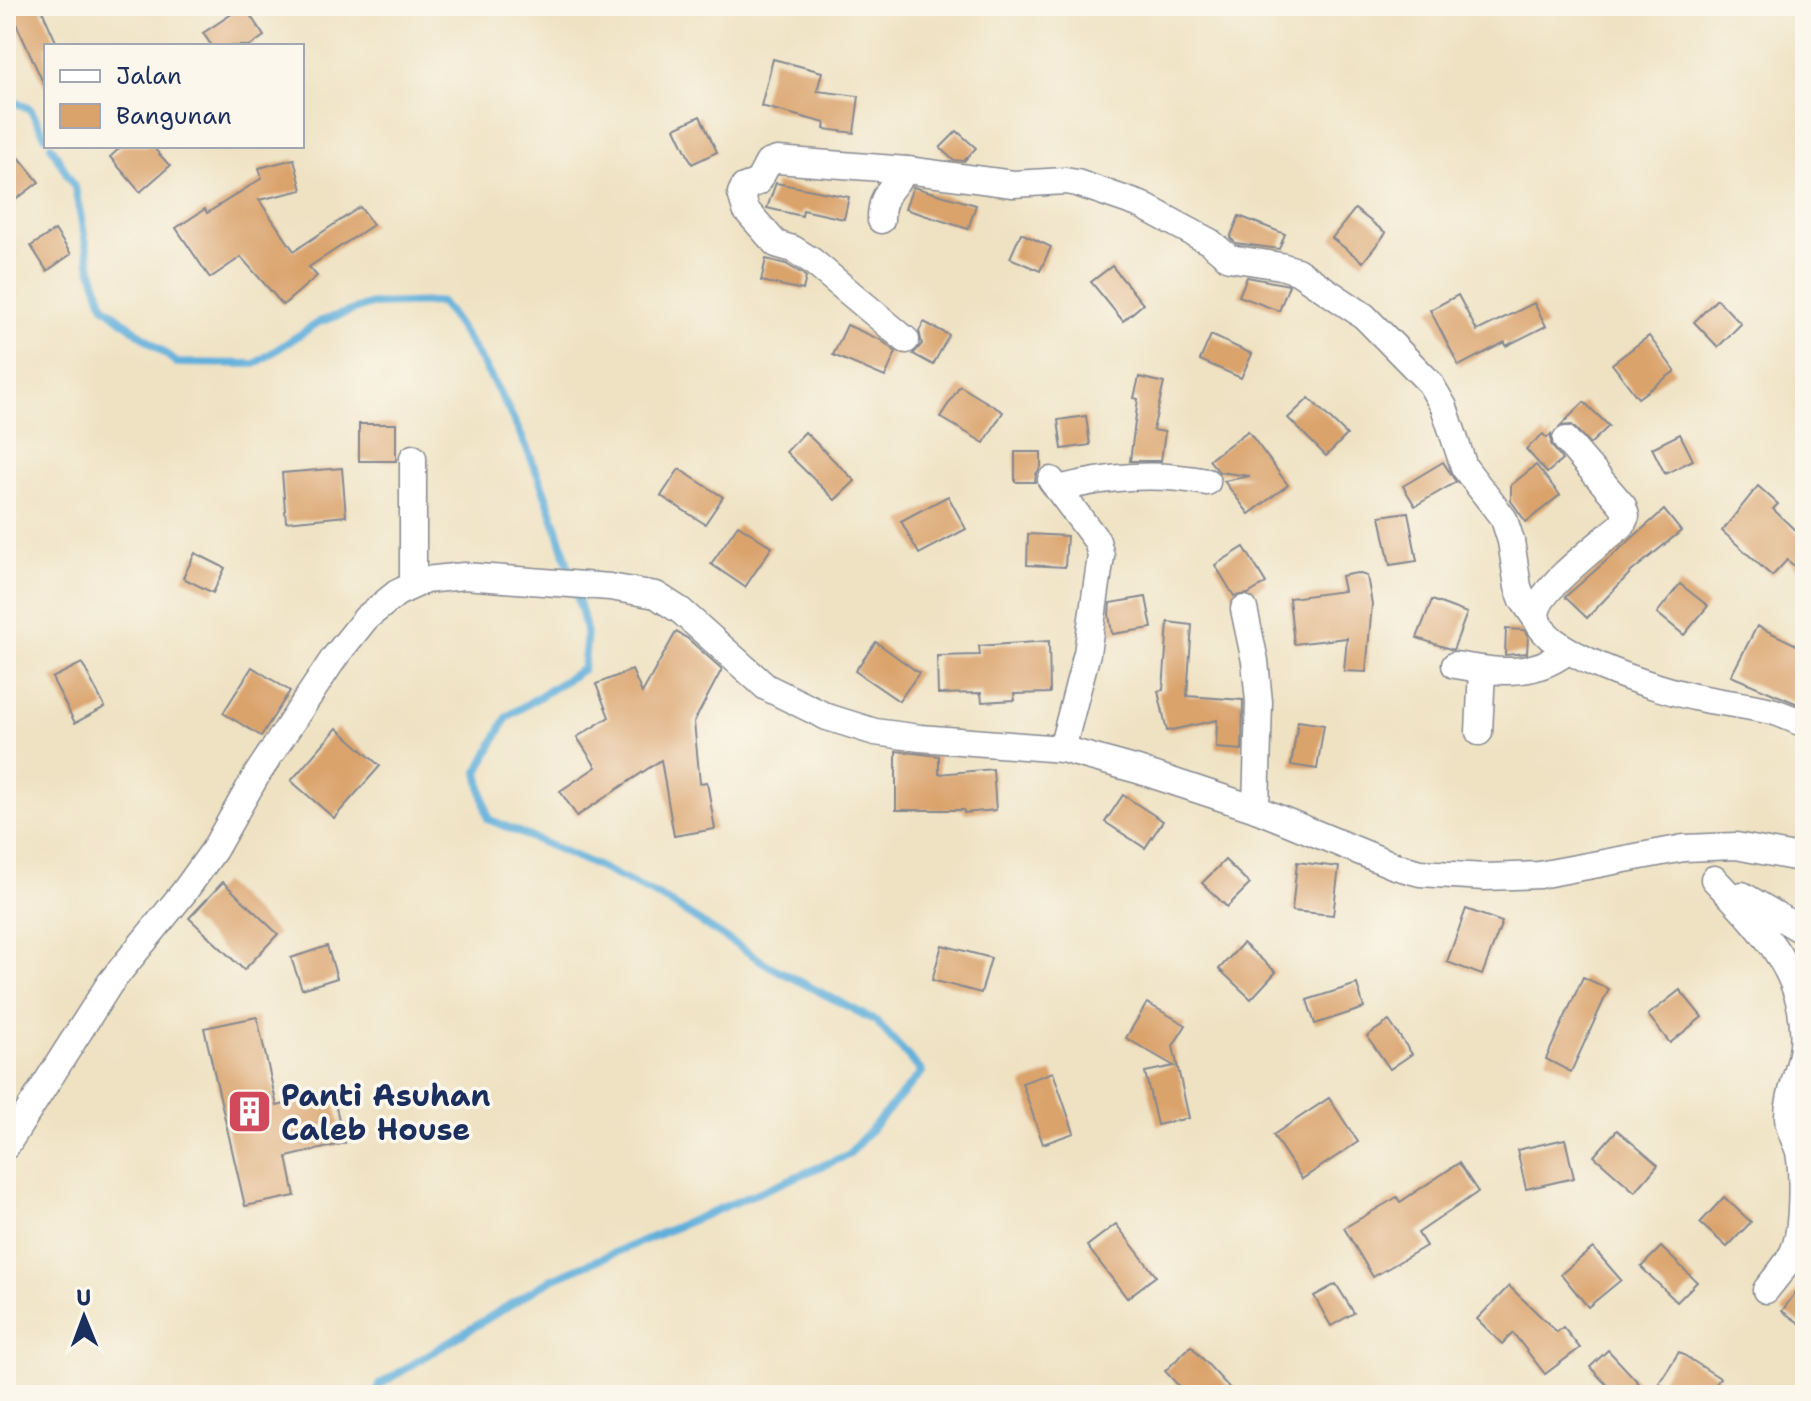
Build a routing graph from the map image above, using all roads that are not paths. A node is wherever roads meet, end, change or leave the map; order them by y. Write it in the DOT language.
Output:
graph roads {
  1 [pos="907,170"];
  2 [pos="881,220"];
  3 [pos="906,340"];
  4 [pos="1566,440"];
  5 [pos="413,458"];
  6 [pos="1207,482"];
  7 [pos="413,585"];
  8 [pos="1244,609"];
  9 [pos="1536,619"];
  10 [pos="1566,652"];
  11 [pos="1455,665"];
  12 [pos="1482,670"];
  13 [pos="1805,724"];
  14 [pos="1479,732"];
  15 [pos="1062,749"];
  16 [pos="1256,809"];
  17 [pos="1684,848"];
  18 [pos="1805,859"];
  19 [pos="1714,879"];
  20 [pos="1805,932"];
  21 [pos="6,1146"];
  22 [pos="1766,1290"];
  1 -- 2 [label="street"];
  1 -- 3 [label="street"];
  1 -- 9 [label="street"];
  4 -- 9 [label="street"];
  5 -- 7 [label="street"];
  6 -- 15 [label="street"];
  7 -- 15 [label="street"];
  7 -- 21 [label="street"];
  8 -- 16 [label="street"];
  9 -- 10 [label="street"];
  10 -- 12 [label="street"];
  10 -- 13 [label="street"];
  11 -- 12 [label="street"];
  12 -- 14 [label="street"];
  15 -- 16 [label="street"];
  16 -- 17 [label="street"];
  17 -- 18 [label="street"];
  17 -- 19 [label="street"];
  19 -- 20 [label="street"];
  19 -- 22 [label="street"];
}
